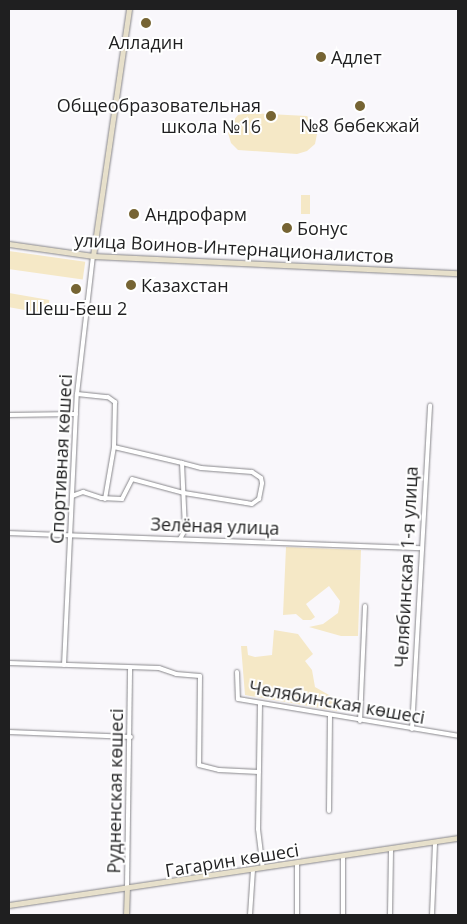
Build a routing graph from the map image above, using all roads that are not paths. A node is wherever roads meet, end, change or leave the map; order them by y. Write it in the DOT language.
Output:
graph roads {
  1 [pos="129,9"];
  2 [pos="9,244"];
  3 [pos="93,256"];
  4 [pos="458,273"];
  5 [pos="77,394"];
  6 [pos="430,406"];
  7 [pos="76,414"];
  8 [pos="9,415"];
  9 [pos="114,446"];
  10 [pos="182,463"];
  11 [pos="184,493"];
  12 [pos="72,496"];
  13 [pos="105,499"];
  14 [pos="9,533"];
  15 [pos="70,536"];
  16 [pos="180,539"];
  17 [pos="420,548"];
  18 [pos="365,606"];
  19 [pos="9,663"];
  20 [pos="64,665"];
  21 [pos="130,668"];
  22 [pos="237,672"];
  23 [pos="260,704"];
  24 [pos="330,716"];
  25 [pos="360,721"];
  26 [pos="412,730"];
  27 [pos="9,732"];
  28 [pos="131,736"];
  29 [pos="458,736"];
  30 [pos="259,772"];
  31 [pos="329,811"];
  32 [pos="458,838"];
  33 [pos="434,842"];
  34 [pos="391,849"];
  35 [pos="343,856"];
  36 [pos="297,864"];
  37 [pos="263,868"];
  38 [pos="253,870"];
  39 [pos="127,890"];
  40 [pos="9,906"];
  41 [pos="126,915"];
  42 [pos="250,915"];
  43 [pos="297,915"];
  44 [pos="342,915"];
  45 [pos="390,915"];
  46 [pos="432,915"];
  1 -- 3 [label="street"];
  2 -- 3 [label="street, улица Воинов-Интернационалистов"];
  3 -- 4 [label="street, улица Воинов-Интернационалистов"];
  3 -- 5 [label="street, Спортивная көшесі"];
  5 -- 7 [label="street, Спортивная көшесі"];
  5 -- 9 [label="street"];
  6 -- 17 [label="street, Челябинская 1-я улица"];
  7 -- 8 [label="street"];
  7 -- 12 [label="street, Спортивная көшесі"];
  9 -- 10 [label="street"];
  9 -- 13 [label="street"];
  10 -- 11 [label="street"];
  10 -- 11 [label="street"];
  11 -- 13 [label="street"];
  11 -- 16 [label="street"];
  12 -- 13 [label="street"];
  12 -- 15 [label="street, Спортивная көшесі"];
  14 -- 15 [label="street, Зелёная улица"];
  15 -- 16 [label="street, Зелёная улица"];
  15 -- 20 [label="street, Спортивная көшесі"];
  16 -- 17 [label="street, Зелёная улица"];
  17 -- 26 [label="street, Челябинская 1-я улица"];
  18 -- 25 [label="street"];
  19 -- 20 [label="street"];
  20 -- 21 [label="street"];
  21 -- 28 [label="street, Рудненская көшесі"];
  21 -- 30 [label="street"];
  22 -- 23 [label="street, Челябинская көшесі"];
  23 -- 24 [label="street, Челябинская көшесі"];
  23 -- 30 [label="street"];
  24 -- 25 [label="street, Челябинская көшесі"];
  24 -- 31 [label="street"];
  25 -- 26 [label="street, Челябинская көшесі"];
  26 -- 29 [label="street, Челябинская көшесі"];
  27 -- 28 [label="street"];
  28 -- 39 [label="street, Рудненская көшесі"];
  30 -- 37 [label="street"];
  32 -- 33 [label="street, Гагарин көшесі"];
  33 -- 34 [label="street, Гагарин көшесі"];
  33 -- 46 [label="street"];
  34 -- 35 [label="street, Гагарин көшесі"];
  34 -- 45 [label="street"];
  35 -- 36 [label="street, Гагарин көшесі"];
  35 -- 44 [label="street"];
  36 -- 37 [label="street, Гагарин көшесі"];
  36 -- 43 [label="street"];
  37 -- 38 [label="street, Гагарин көшесі"];
  38 -- 39 [label="street, Гагарин көшесі"];
  38 -- 42 [label="street"];
  39 -- 40 [label="street, Гагарин көшесі"];
  39 -- 41 [label="street, Рудненская көшесі"];
}
